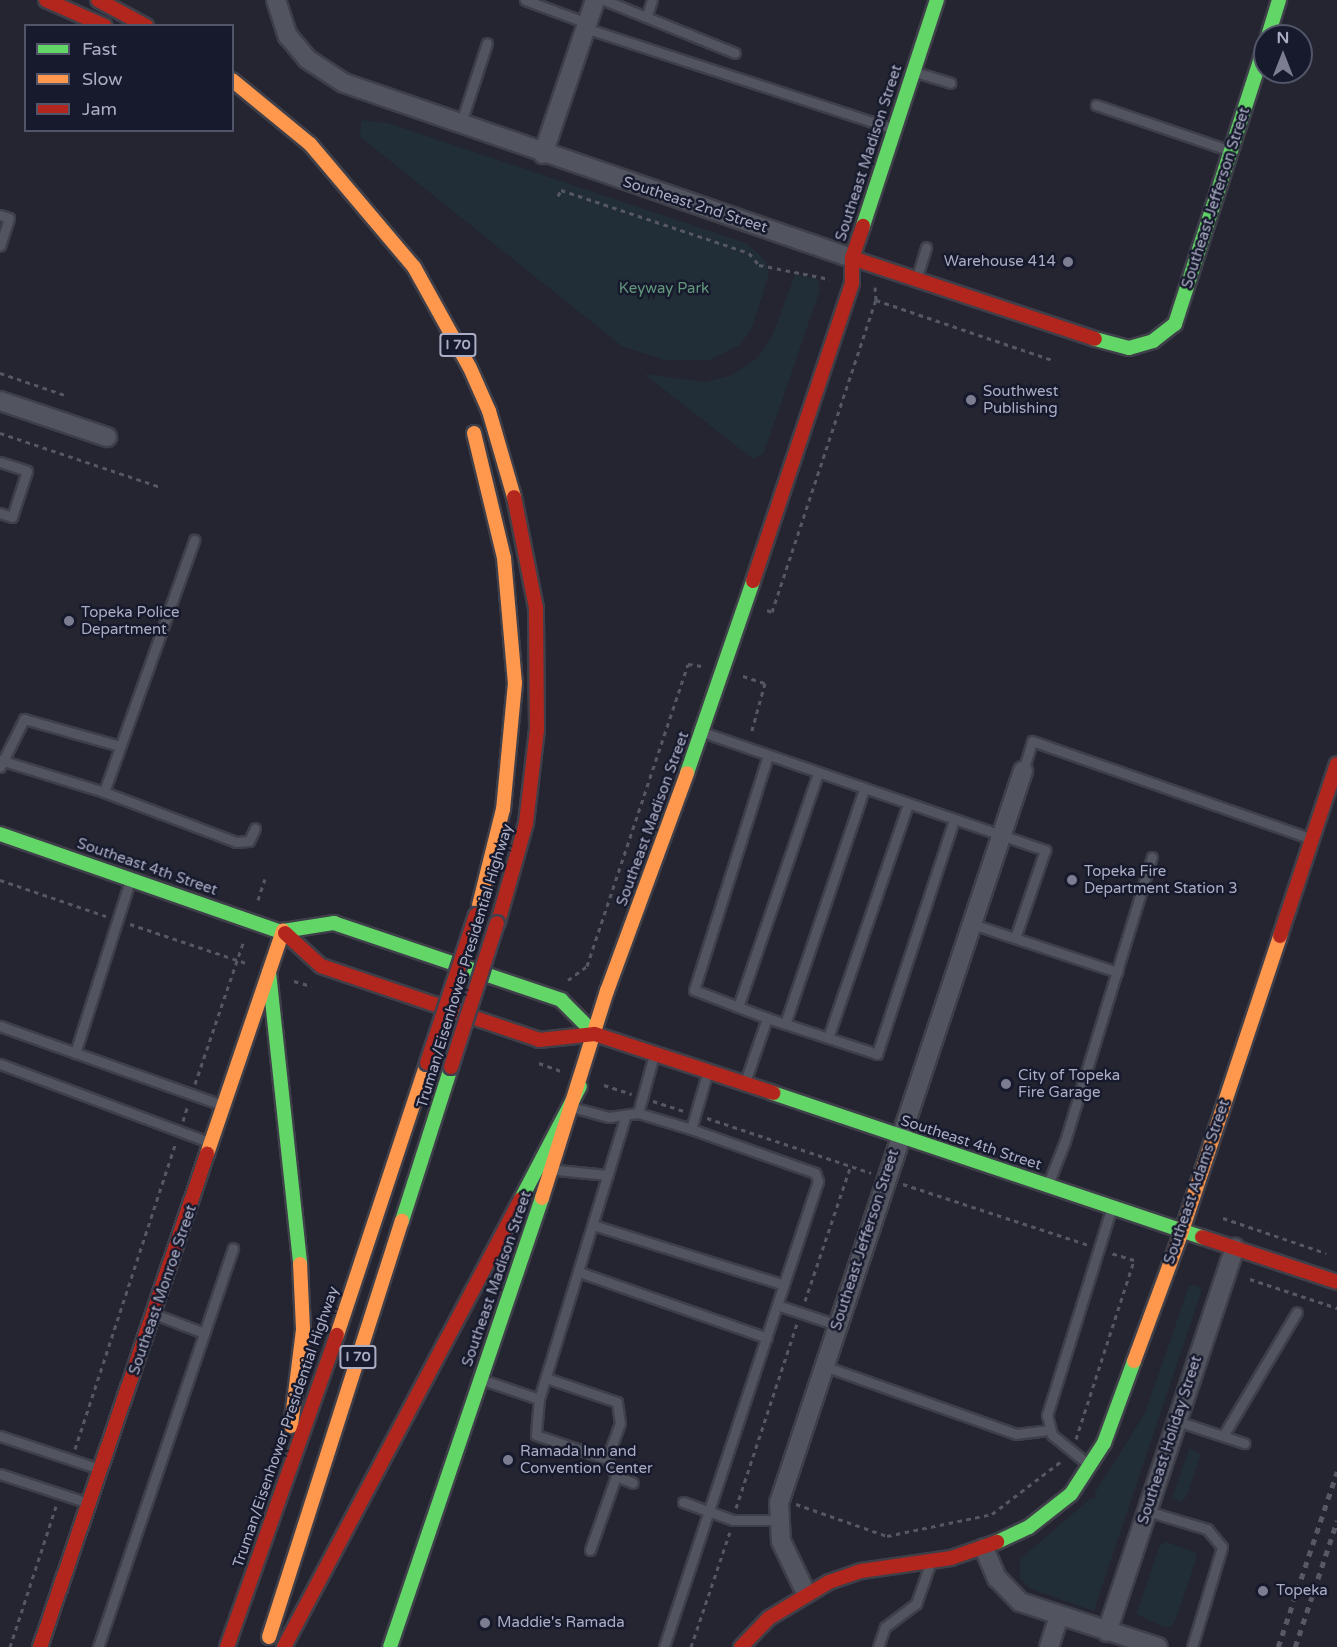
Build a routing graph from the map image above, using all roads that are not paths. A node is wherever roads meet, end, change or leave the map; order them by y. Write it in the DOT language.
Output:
graph roads {
  1 [pos="46,0"];
  2 [pos="98,0"];
  3 [pos="276,0"];
  4 [pos="525,0"];
  5 [pos="595,0"];
  6 [pos="604,0"];
  7 [pos="652,0"];
  8 [pos="937,0"];
  9 [pos="1280,0"];
  10 [pos="647,15"];
  11 [pos="100,24"];
  12 [pos="142,24"];
  13 [pos="1272,24"];
  14 [pos="586,26"];
  15 [pos="487,43"];
  16 [pos="735,53"];
  17 [pos="913,72"];
  18 [pos="234,82"];
  19 [pos="1253,82"];
  20 [pos="950,83"];
  21 [pos="1096,105"];
  22 [pos="460,126"];
  23 [pos="894,129"];
  24 [pos="1231,151"];
  25 [pos="543,154"];
  26 [pos="322,183"];
  27 [pos="0,214"];
  28 [pos="361,228"];
  29 [pos="0,246"];
  30 [pos="926,247"];
  31 [pos="852,258"];
  32 [pos="916,279"];
  33 [pos="1153,341"];
  34 [pos="0,401"];
  35 [pos="470,423"];
  36 [pos="107,437"];
  37 [pos="0,462"];
  38 [pos="0,513"];
  39 [pos="194,540"];
  40 [pos="702,732"];
  41 [pos="120,746"];
  42 [pos="768,755"];
  43 [pos="1,762"];
  44 [pos="1337,764"];
  45 [pos="1023,771"];
  46 [pos="818,773"];
  47 [pos="864,789"];
  48 [pos="104,792"];
  49 [pos="908,804"];
  50 [pos="954,820"];
  51 [pos="255,828"];
  52 [pos="0,834"];
  53 [pos="1002,836"];
  54 [pos="1311,838"];
  55 [pos="1152,857"];
  56 [pos="130,879"];
  57 [pos="972,924"];
  58 [pos="282,931"];
  59 [pos="1015,938"];
  60 [pos="268,972"];
  61 [pos="1117,972"];
  62 [pos="738,1007"];
  63 [pos="767,1018"];
  64 [pos="785,1024"];
  65 [pos="0,1026"];
  66 [pos="594,1034"];
  67 [pos="828,1038"];
  68 [pos="75,1053"];
  69 [pos="654,1054"];
  70 [pos="0,1064"];
  71 [pos="708,1072"];
  72 [pos="581,1082"];
  73 [pos="744,1084"];
  74 [pos="224,1105"];
  75 [pos="573,1107"];
  76 [pos="638,1113"];
  77 [pos="626,1115"];
  78 [pos="691,1129"];
  79 [pos="899,1136"];
  80 [pos="211,1144"];
  81 [pos="551,1170"];
  82 [pos="608,1175"];
  83 [pos="1047,1186"];
  84 [pos="1111,1207"];
  85 [pos="593,1225"];
  86 [pos="1182,1231"];
  87 [pos="233,1248"];
  88 [pos="1235,1248"];
  89 [pos="579,1272"];
  90 [pos="1337,1282"];
  91 [pos="784,1285"];
  92 [pos="777,1305"];
  93 [pos="1297,1312"];
  94 [pos="155,1315"];
  95 [pos="837,1325"];
  96 [pos="204,1333"];
  97 [pos="766,1338"];
  98 [pos="824,1366"];
  99 [pos="546,1378"];
  100 [pos="481,1380"];
  101 [pos="539,1400"];
  102 [pos="1177,1421"];
  103 [pos="1048,1430"];
  104 [pos="0,1436"];
  105 [pos="1223,1436"];
  106 [pos="1244,1443"];
  107 [pos="607,1459"];
  108 [pos="1090,1465"];
  109 [pos="102,1469"];
  110 [pos="0,1473"];
  111 [pos="616,1476"];
  112 [pos="283,1481"];
  113 [pos="633,1483"];
  114 [pos="683,1502"];
  115 [pos="90,1503"];
  116 [pos="779,1508"];
  117 [pos="709,1511"];
  118 [pos="1147,1511"];
  119 [pos="984,1548"];
  120 [pos="590,1550"];
  121 [pos="930,1561"];
  122 [pos="806,1593"];
  123 [pos="1059,1617"];
  124 [pos="1107,1632"];
  125 [pos="40,1647"];
  126 [pos="98,1647"];
  127 [pos="227,1647"];
  128 [pos="266,1647"];
  129 [pos="284,1647"];
  130 [pos="390,1647"];
  131 [pos="664,1647"];
  132 [pos="741,1647"];
  133 [pos="878,1647"];
  134 [pos="1049,1647"];
  135 [pos="1158,1647"];
  136 [pos="1192,1647"];
  1 -- 11 [label="main road"];
  2 -- 12 [label="main road"];
  3 -- 22 [label="street, Southeast 2nd Street"];
  4 -- 14 [label="lane"];
  5 -- 14 [label="street"];
  6 -- 10 [label="lane"];
  7 -- 10 [label="lane"];
  8 -- 17 [label="main road, Southeast Madison Street"];
  9 -- 13 [label="main road"];
  10 -- 16 [label="lane"];
  14 -- 23 [label="lane"];
  14 -- 25 [label="street"];
  15 -- 22 [label="lane"];
  17 -- 20 [label="lane"];
  17 -- 23 [label="main road, Southeast Madison Street"];
  18 -- 128 [label="main road, Truman/Eisenhower Presidential Highway / I 70, bridge"];
  19 -- 24 [label="main road, Southeast Jefferson Street"];
  21 -- 24 [label="lane"];
  22 -- 25 [label="street, Southeast 2nd Street"];
  23 -- 31 [label="main road, Southeast Madison Street"];
  24 -- 33 [label="main road, Southeast Jefferson Street"];
  25 -- 31 [label="street, Southeast 2nd Street"];
  26 -- 28 [label="main road"];
  27 -- 29 [label="lane"];
  30 -- 32 [label="lane"];
  31 -- 32 [label="main road, Southeast 2nd Street"];
  31 -- 40 [label="main road, Southeast Madison Street"];
  32 -- 33 [label="main road, Southeast 2nd Street"];
  34 -- 36 [label="street"];
  35 -- 112 [label="main road, Truman/Eisenhower Presidential Highway / I 70, bridge"];
  37 -- 38 [label="lane"];
  39 -- 41 [label="lane"];
  40 -- 42 [label="lane"];
  40 -- 66 [label="main road, Southeast Madison Street"];
  41 -- 43 [label="lane"];
  41 -- 48 [label="lane"];
  42 -- 46 [label="lane"];
  42 -- 62 [label="lane"];
  43 -- 48 [label="lane"];
  44 -- 54 [label="main road, Southeast Adams Street"];
  45 -- 53 [label="street, Southeast Jefferson Street"];
  45 -- 54 [label="lane"];
  46 -- 47 [label="lane"];
  46 -- 62 [label="lane"];
  47 -- 49 [label="lane"];
  47 -- 64 [label="lane"];
  48 -- 51 [label="lane"];
  49 -- 50 [label="lane"];
  49 -- 67 [label="lane"];
  50 -- 53 [label="lane"];
  50 -- 67 [label="lane"];
  52 -- 56 [label="main road, Southeast 4th Street"];
  53 -- 57 [label="street, Southeast Jefferson Street"];
  53 -- 59 [label="lane"];
  54 -- 86 [label="main road, Southeast Adams Street"];
  55 -- 61 [label="lane"];
  56 -- 58 [label="main road, Southeast 4th Street"];
  56 -- 68 [label="lane"];
  57 -- 59 [label="lane"];
  57 -- 79 [label="street, Southeast Jefferson Street"];
  58 -- 60 [label="main road, Southeast Monroe Street"];
  58 -- 66 [label="main road, Southeast 4th Street"];
  58 -- 66 [label="main road, Southeast 4th Street"];
  59 -- 61 [label="lane"];
  60 -- 74 [label="main road, Southeast Monroe Street"];
  60 -- 112 [label="main road"];
  61 -- 83 [label="lane"];
  62 -- 63 [label="lane"];
  63 -- 64 [label="lane"];
  63 -- 73 [label="lane"];
  64 -- 67 [label="lane"];
  65 -- 68 [label="lane"];
  66 -- 69 [label="main road, Southeast 4th Street"];
  66 -- 72 [label="main road, Southeast Madison Street"];
  68 -- 74 [label="lane"];
  69 -- 71 [label="main road, Southeast 4th Street"];
  69 -- 76 [label="lane"];
  70 -- 80 [label="lane"];
  71 -- 73 [label="main road, Southeast 4th Street"];
  71 -- 78 [label="lane"];
  72 -- 75 [label="main road, Southeast Madison Street"];
  72 -- 129 [label="main road"];
  73 -- 79 [label="main road, Southeast 4th Street"];
  74 -- 80 [label="main road, Southeast Monroe Street"];
  75 -- 77 [label="lane"];
  75 -- 81 [label="main road, Southeast Madison Street"];
  76 -- 77 [label="lane"];
  76 -- 78 [label="lane"];
  77 -- 82 [label="lane"];
  78 -- 91 [label="lane"];
  79 -- 83 [label="main road, Southeast 4th Street"];
  79 -- 95 [label="street, Southeast Jefferson Street"];
  80 -- 94 [label="main road, Southeast Monroe Street"];
  81 -- 82 [label="lane"];
  81 -- 100 [label="main road, Southeast Madison Street"];
  82 -- 85 [label="lane"];
  83 -- 84 [label="main road, Southeast 4th Street"];
  84 -- 86 [label="main road, Southeast 4th Street"];
  84 -- 103 [label="lane"];
  85 -- 89 [label="lane"];
  85 -- 91 [label="lane"];
  86 -- 88 [label="main road, Southeast 4th Street"];
  86 -- 108 [label="main road, Southeast Adams Street"];
  87 -- 96 [label="lane"];
  88 -- 90 [label="main road, Southeast 4th Street"];
  88 -- 102 [label="street, Southeast Holiday Street"];
  89 -- 97 [label="lane"];
  89 -- 99 [label="lane"];
  91 -- 92 [label="lane"];
  92 -- 95 [label="lane"];
  92 -- 97 [label="lane"];
  93 -- 105 [label="lane"];
  94 -- 96 [label="lane"];
  94 -- 109 [label="main road, Southeast Monroe Street"];
  95 -- 98 [label="street, Southeast Jefferson Street"];
  96 -- 126 [label="lane"];
  97 -- 117 [label="lane"];
  98 -- 103 [label="lane"];
  98 -- 116 [label="street, Southeast Jefferson Street"];
  99 -- 101 [label="lane"];
  99 -- 107 [label="lane"];
  100 -- 101 [label="lane"];
  100 -- 130 [label="main road, Southeast Madison Street"];
  101 -- 107 [label="lane"];
  102 -- 105 [label="lane"];
  102 -- 118 [label="street, Southeast Holiday Street"];
  103 -- 108 [label="lane"];
  104 -- 109 [label="lane"];
  105 -- 106 [label="lane"];
  107 -- 111 [label="lane"];
  108 -- 119 [label="main road, Southeast Adams Street"];
  109 -- 115 [label="main road, Southeast Monroe Street"];
  110 -- 115 [label="lane"];
  111 -- 113 [label="lane"];
  111 -- 120 [label="lane"];
  112 -- 127 [label="main road, Truman/Eisenhower Presidential Highway / I 70"];
  114 -- 117 [label="lane"];
  115 -- 125 [label="main road, Southeast Monroe Street"];
  116 -- 117 [label="lane"];
  116 -- 122 [label="street"];
  117 -- 131 [label="lane"];
  118 -- 124 [label="street, Southeast Holiday Street"];
  118 -- 136 [label="lane"];
  119 -- 121 [label="main road, Southeast Adams Street"];
  119 -- 123 [label="street"];
  121 -- 122 [label="main road, Southeast Adams Street"];
  121 -- 133 [label="lane"];
  122 -- 132 [label="main road, Southeast Adams Street"];
  123 -- 124 [label="street"];
  123 -- 134 [label="street"];
  124 -- 135 [label="street"];
}
